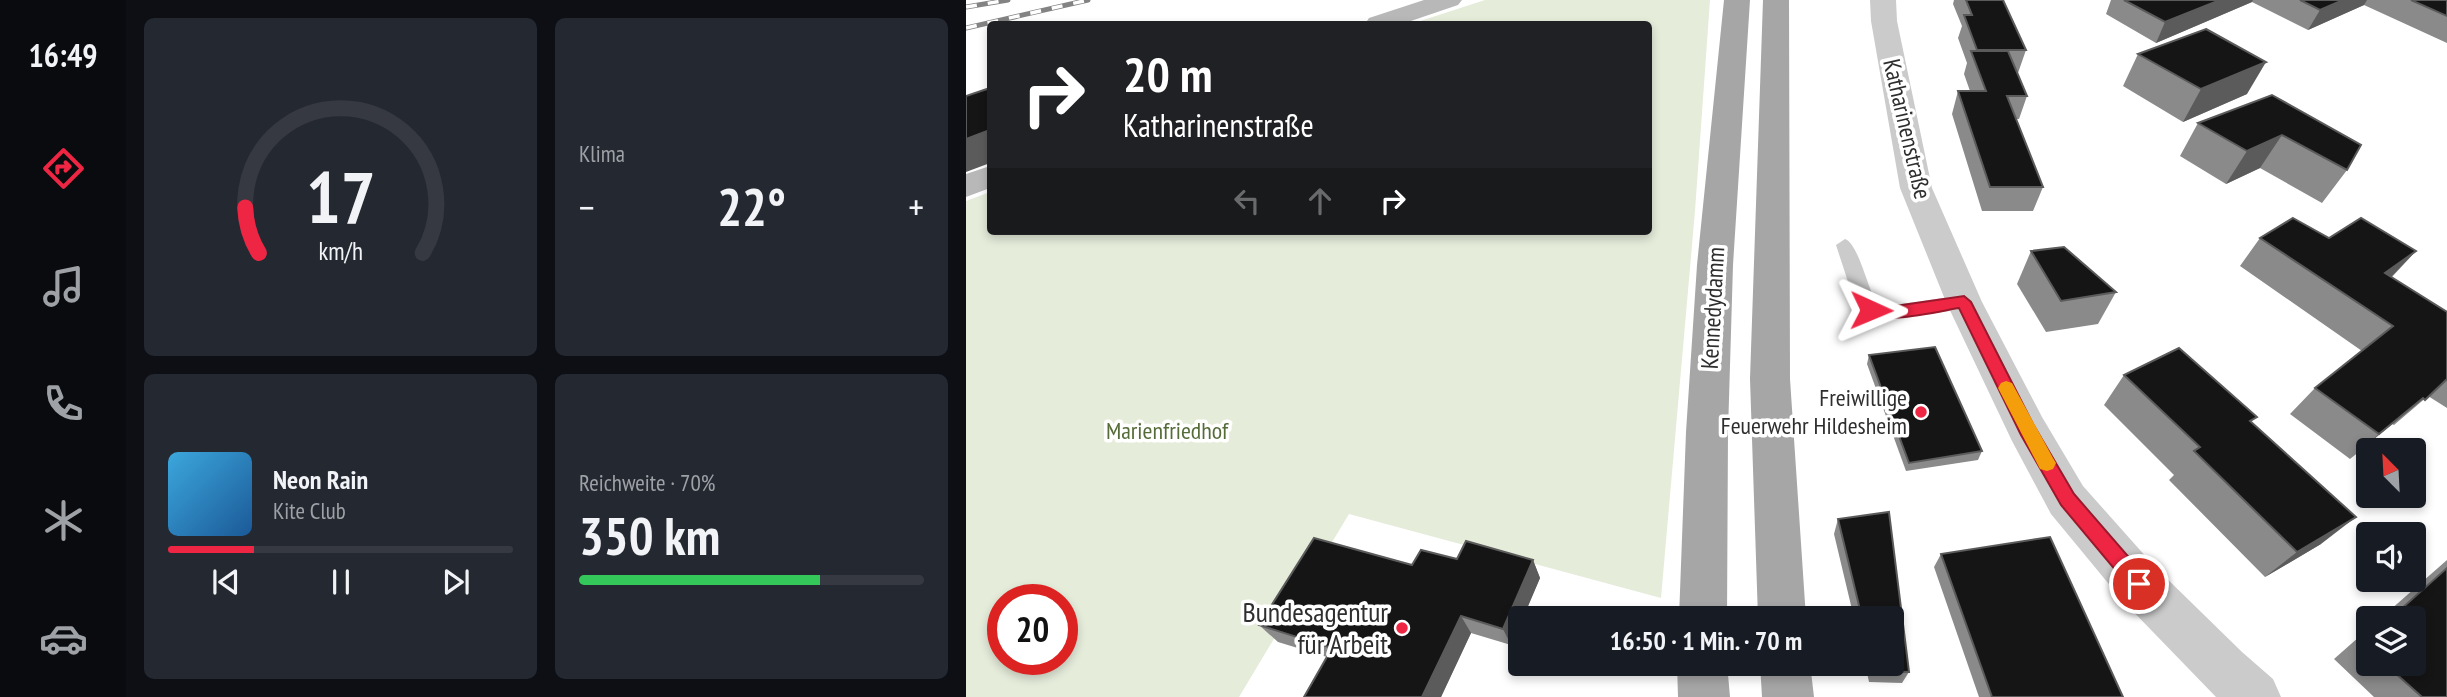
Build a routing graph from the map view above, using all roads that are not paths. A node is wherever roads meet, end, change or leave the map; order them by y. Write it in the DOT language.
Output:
graph roads {
  1 [pos="1449,0"];
  2 [pos="1737,0"];
  3 [pos="1776,0"];
  4 [pos="1882,0"];
  5 [pos="1387,21"];
  6 [pos="987,177"];
  7 [pos="966,186"];
  8 [pos="1845,245"];
  9 [pos="1964,302"];
  10 [pos="1703,606"];
  11 [pos="1781,606"];
  12 [pos="1703,676"];
  13 [pos="1786,676"];
  14 [pos="1704,697"];
  15 [pos="1788,697"];
  16 [pos="2255,697"];
  1 -- 5 [label="street"];
  2 -- 10 [label="main road, Kennedydamm"];
  3 -- 11 [label="main road"];
  4 -- 9 [label="street, Katharinenstraße"];
  6 -- 7 [label="street"];
  8 -- 9 [label="lane"];
  9 -- 16 [label="street, Katharinenstraße"];
  12 -- 14 [label="main road"];
  13 -- 15 [label="main road"];
}
